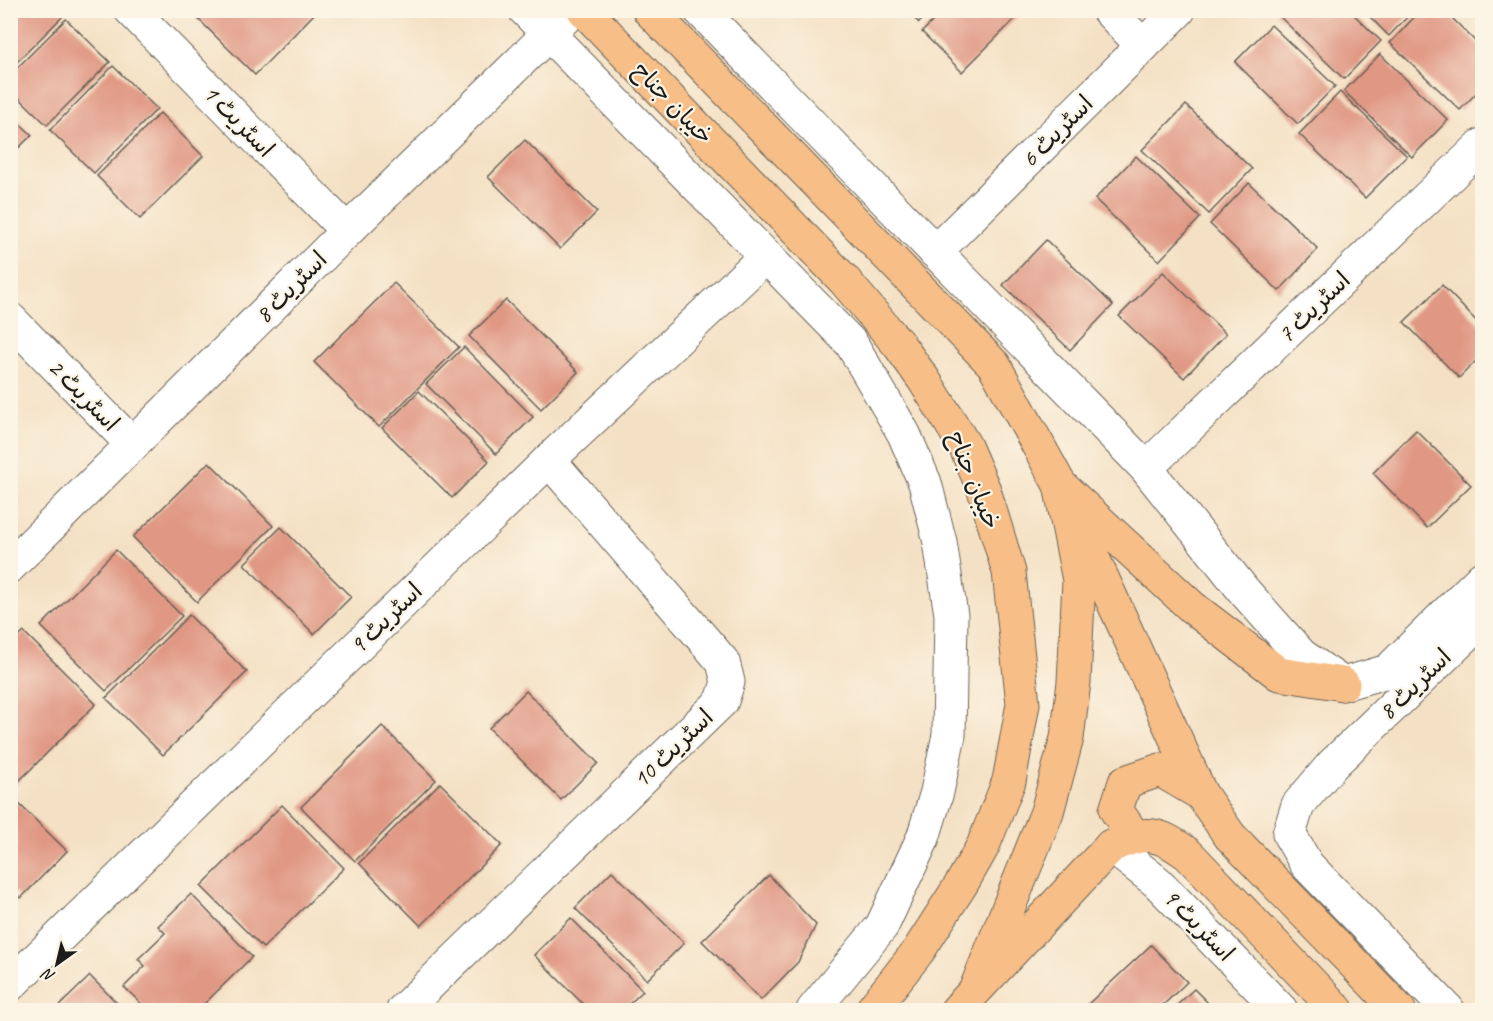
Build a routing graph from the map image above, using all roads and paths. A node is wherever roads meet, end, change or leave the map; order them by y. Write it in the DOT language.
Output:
graph roads {
  1 [pos="131,10"];
  2 [pos="525,10"];
  3 [pos="573,10"];
  4 [pos="584,10"];
  5 [pos="649,10"];
  6 [pos="700,10"];
  7 [pos="1108,10"];
  8 [pos="1179,10"];
  9 [pos="548,34"];
  10 [pos="1143,46"];
  11 [pos="1482,145"];
  12 [pos="347,231"];
  13 [pos="934,252"];
  14 [pos="766,256"];
  15 [pos="10,318"];
  16 [pos="879,320"];
  17 [pos="851,343"];
  18 [pos="133,445"];
  19 [pos="549,460"];
  20 [pos="1146,468"];
  21 [pos="1060,485"];
  22 [pos="10,566"];
  23 [pos="1482,578"];
  24 [pos="1482,620"];
  25 [pos="1343,684"];
  26 [pos="1201,794"];
  27 [pos="1123,841"];
  28 [pos="10,985"];
  29 [pos="967,999"];
  30 [pos="403,1011"];
  31 [pos="813,1011"];
  32 [pos="872,1011"];
  33 [pos="1281,1011"];
  34 [pos="1337,1011"];
  35 [pos="1399,1011"];
  36 [pos="1448,1011"];
  1 -- 12 [label="street, اسٹریٹ 1"];
  2 -- 9 [label="street"];
  3 -- 9 [label="street, اسٹریٹ 8"];
  4 -- 16 [label="main road, خیبان جناح"];
  5 -- 21 [label="main road, خیبان جناح"];
  6 -- 13 [label="street"];
  7 -- 10 [label="street"];
  8 -- 10 [label="street, اسٹریٹ 6"];
  9 -- 12 [label="street, اسٹریٹ 8"];
  9 -- 14 [label="street"];
  10 -- 13 [label="street, اسٹریٹ 6"];
  11 -- 20 [label="street, اسٹریٹ 7"];
  12 -- 18 [label="street, اسٹریٹ 8"];
  13 -- 20 [label="street"];
  14 -- 17 [label="street"];
  14 -- 19 [label="street, اسٹریٹ 9"];
  15 -- 18 [label="street, اسٹریٹ 2"];
  16 -- 17 [label="street"];
  16 -- 32 [label="main road, خیبان جناح"];
  17 -- 31 [label="street"];
  18 -- 22 [label="street, اسٹریٹ 8"];
  19 -- 28 [label="street, اسٹریٹ 9"];
  19 -- 30 [label="street, اسٹریٹ 10"];
  20 -- 25 [label="street"];
  21 -- 25 [label="main road"];
  21 -- 26 [label="main road"];
  21 -- 29 [label="main road, خیبان جناح"];
  23 -- 25 [label="street"];
  24 -- 36 [label="street, اسٹریٹ 8"];
  26 -- 27 [label="main road"];
  26 -- 35 [label="main road"];
  27 -- 29 [label="main road, خیبان جناح"];
  27 -- 33 [label="street, اسٹریٹ 9"];
  27 -- 34 [label="main road"];
}
